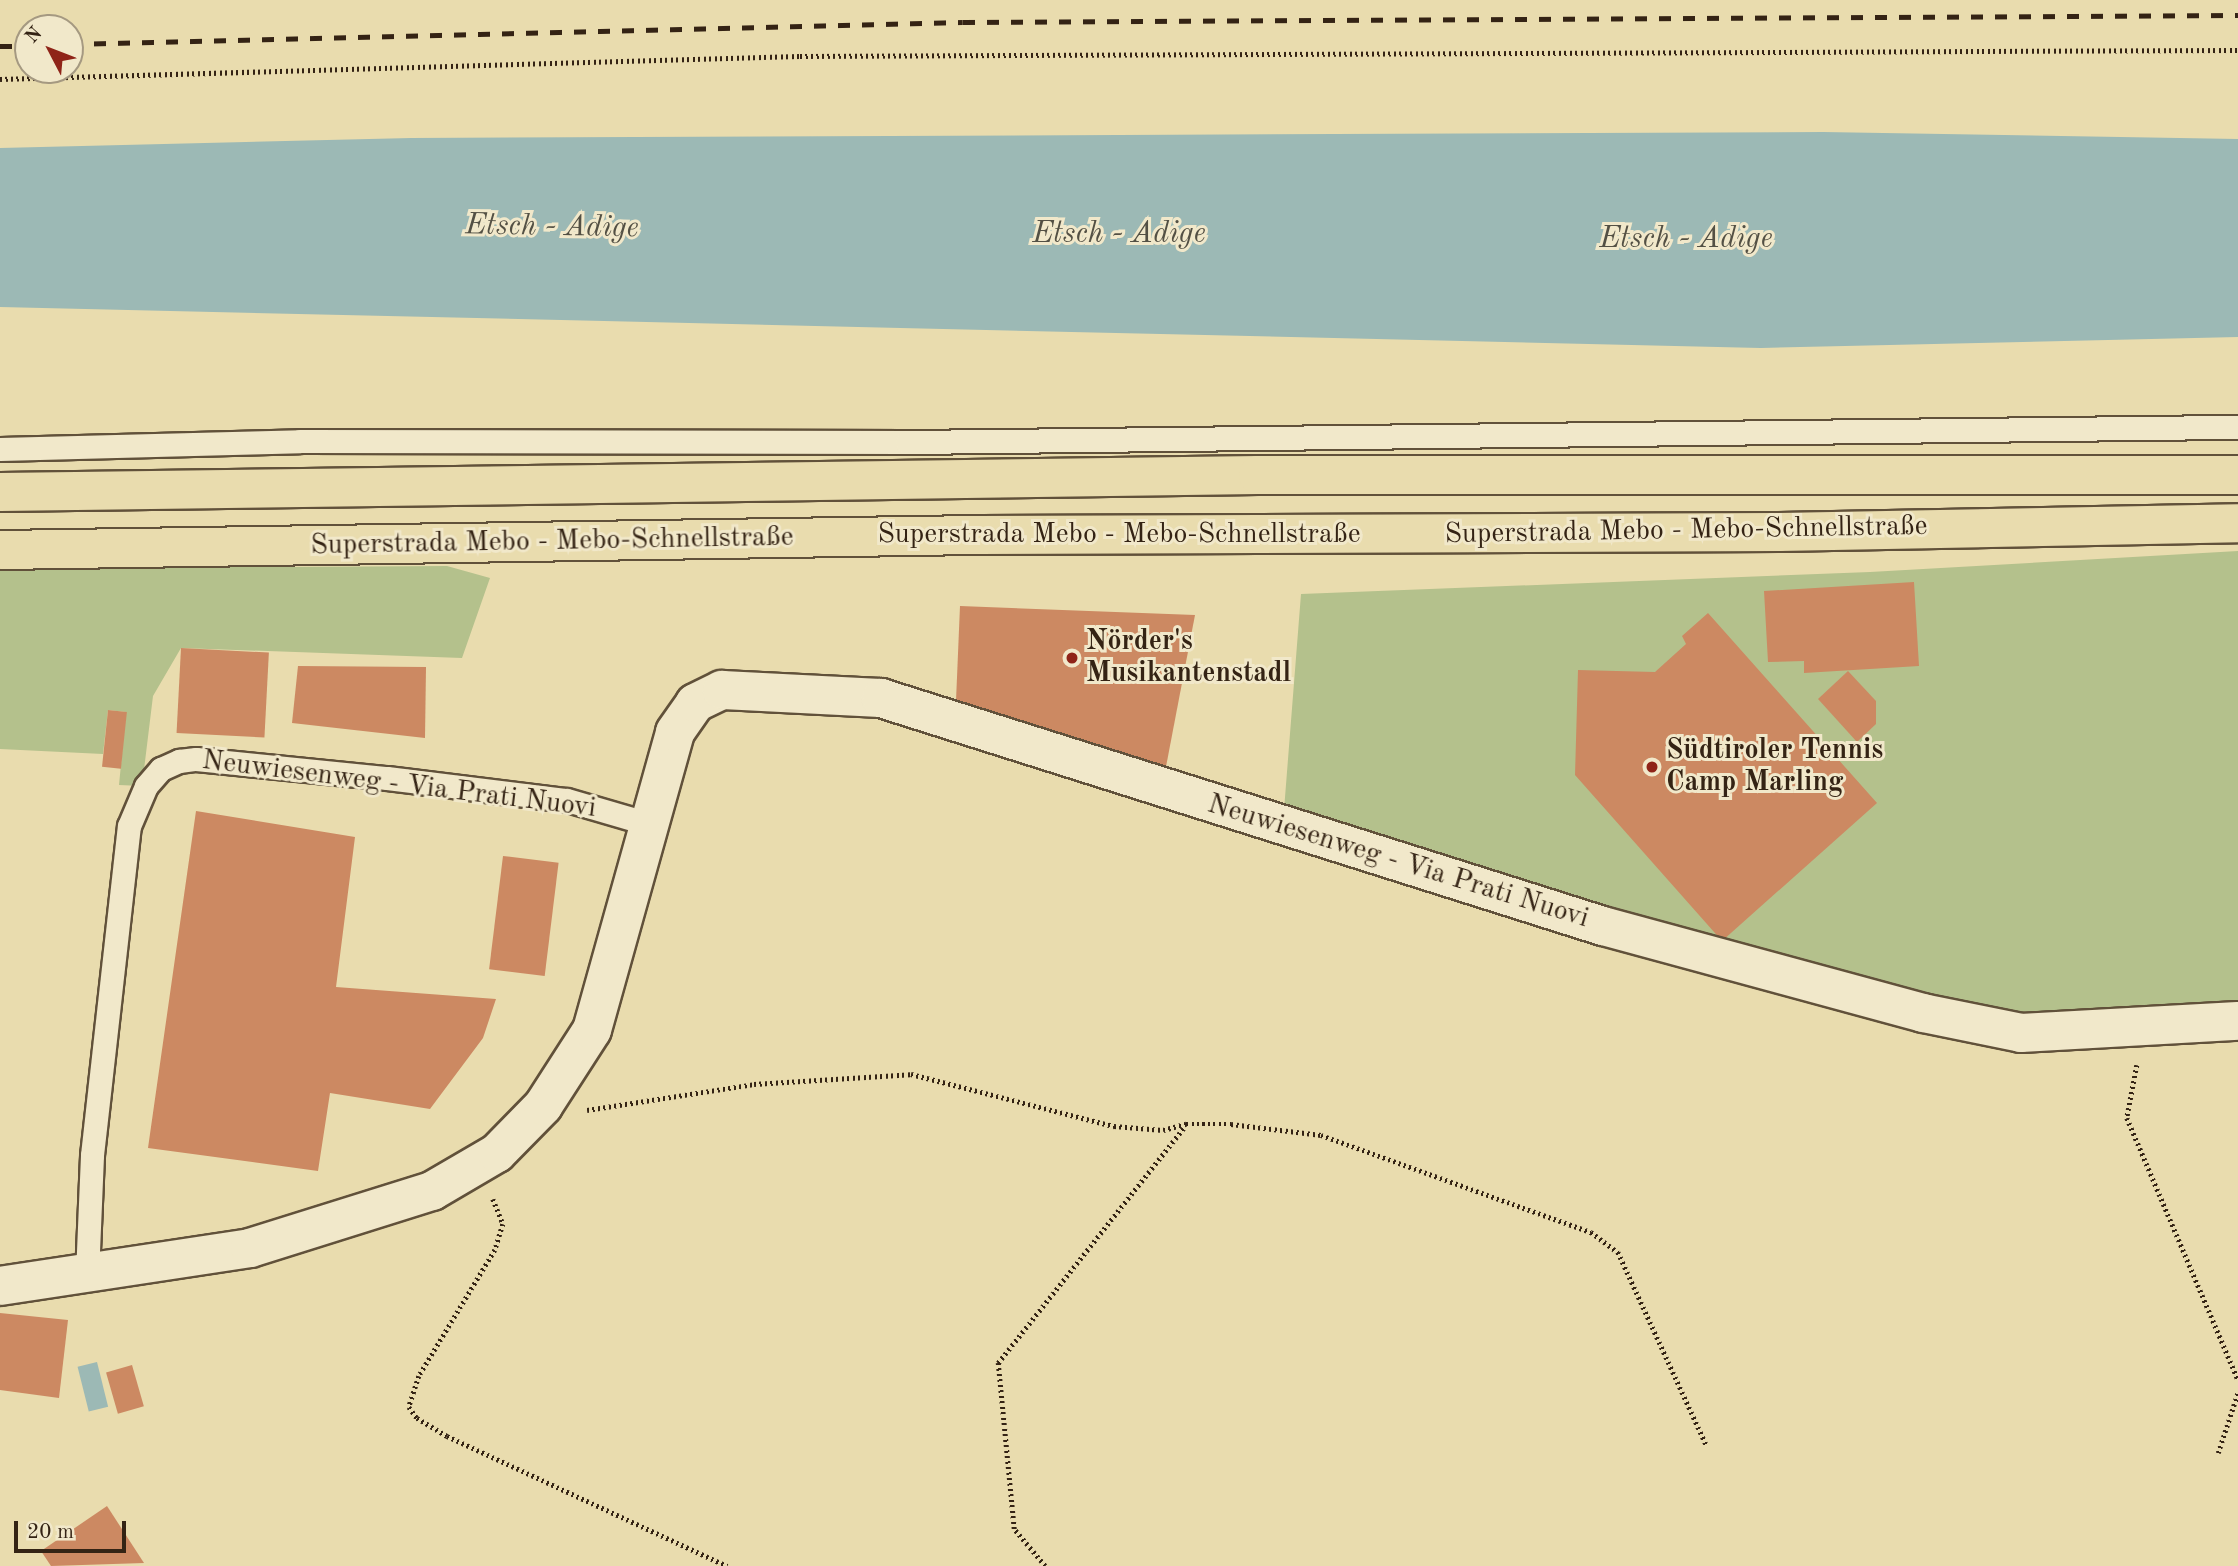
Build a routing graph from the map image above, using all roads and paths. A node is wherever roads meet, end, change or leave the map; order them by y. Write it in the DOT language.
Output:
graph roads {
  1 [pos="2238,50"];
  2 [pos="0,79"];
  3 [pos="2238,427"];
  4 [pos="0,449"];
  5 [pos="2238,475"];
  6 [pos="0,492"];
  7 [pos="2238,523"];
  8 [pos="0,550"];
  9 [pos="649,824"];
  10 [pos="2238,1021"];
  11 [pos="2138,1057"];
  12 [pos="543,1106"];
  13 [pos="1186,1124"];
  14 [pos="476,1167"];
  15 [pos="87,1275"];
  16 [pos="0,1286"];
  17 [pos="2238,1380"];
  18 [pos="2238,1392"];
  19 [pos="1707,1446"];
  20 [pos="2218,1452"];
  21 [pos="727,1566"];
  22 [pos="1045,1566"];
  1 -- 2 [label="path"];
  3 -- 4 [label="lane"];
  5 -- 6 [label="highway, Superstrada Mebo - Mebo-Schnellstraße"];
  7 -- 8 [label="highway, Superstrada Mebo - Mebo-Schnellstraße"];
  9 -- 10 [label="street, Neuwiesenweg - Via Prati Nuovi"];
  9 -- 12 [label="street, Neuwiesenweg - Via Prati Nuovi"];
  9 -- 15 [label="lane, Neuwiesenweg - Via Prati Nuovi"];
  11 -- 17 [label="path"];
  12 -- 13 [label="path"];
  12 -- 14 [label="street, Neuwiesenweg - Via Prati Nuovi"];
  13 -- 19 [label="path"];
  13 -- 22 [label="path"];
  14 -- 15 [label="street, Neuwiesenweg - Via Prati Nuovi"];
  14 -- 21 [label="path"];
  15 -- 16 [label="street, Neuwiesenweg - Via Prati Nuovi"];
  18 -- 20 [label="path"];
}
